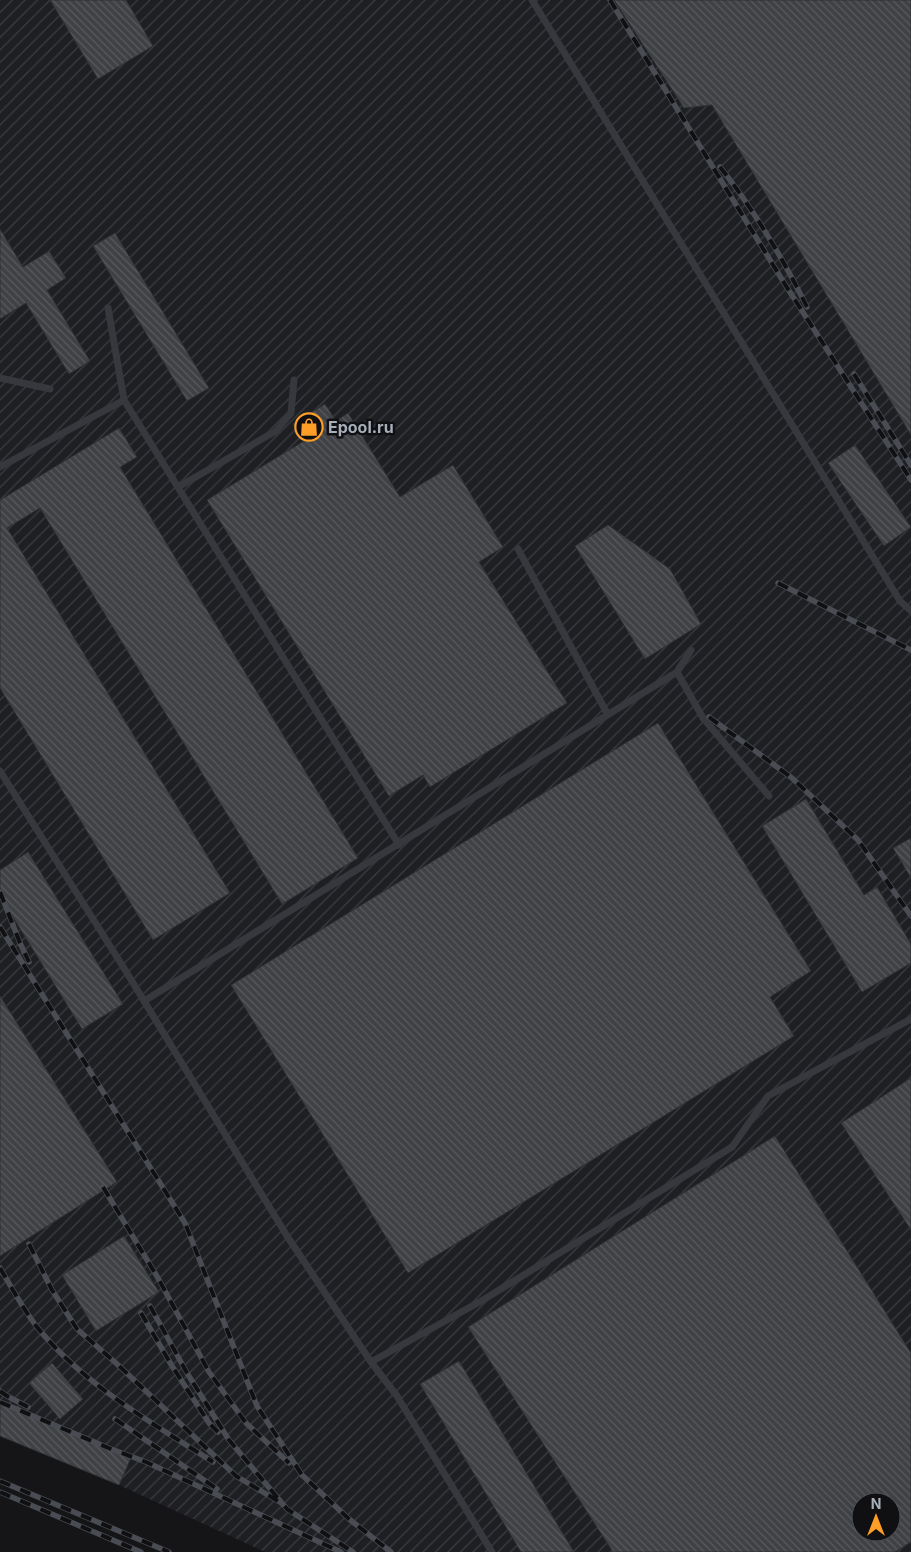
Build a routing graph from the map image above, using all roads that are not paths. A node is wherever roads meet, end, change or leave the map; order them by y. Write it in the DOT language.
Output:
graph roads {
  1 [pos="532,0"];
  2 [pos="108,308"];
  3 [pos="0,378"];
  4 [pos="294,380"];
  5 [pos="50,388"];
  6 [pos="124,400"];
  7 [pos="0,467"];
  8 [pos="178,487"];
  9 [pos="518,549"];
  10 [pos="911,611"];
  11 [pos="691,650"];
  12 [pos="677,672"];
  13 [pos="608,715"];
  14 [pos="0,771"];
  15 [pos="769,796"];
  16 [pos="399,844"];
  17 [pos="144,1001"];
  18 [pos="911,1019"];
  19 [pos="371,1362"];
  20 [pos="492,1552"];
  1 -- 10 [label="lane"];
  2 -- 6 [label="lane"];
  3 -- 5 [label="lane"];
  4 -- 8 [label="lane"];
  6 -- 7 [label="lane"];
  6 -- 8 [label="lane"];
  8 -- 16 [label="lane"];
  9 -- 13 [label="lane"];
  11 -- 12 [label="lane"];
  12 -- 13 [label="lane"];
  12 -- 15 [label="lane"];
  13 -- 16 [label="lane"];
  14 -- 17 [label="lane"];
  16 -- 17 [label="lane"];
  17 -- 19 [label="lane"];
  18 -- 19 [label="lane"];
  19 -- 20 [label="lane"];
}
